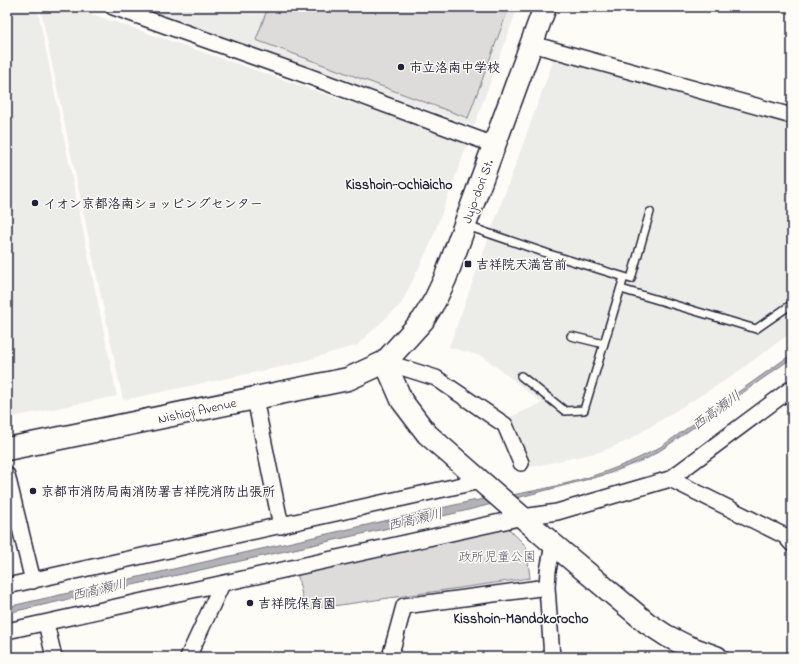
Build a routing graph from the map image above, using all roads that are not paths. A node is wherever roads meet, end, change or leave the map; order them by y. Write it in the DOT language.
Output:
graph roads {
  1 [pos="113,7"];
  2 [pos="545,7"];
  3 [pos="532,44"];
  4 [pos="792,116"];
  5 [pos="494,145"];
  6 [pos="650,212"];
  7 [pos="465,225"];
  8 [pos="624,277"];
  9 [pos="621,289"];
  10 [pos="792,304"];
  11 [pos="571,336"];
  12 [pos="604,344"];
  13 [pos="385,362"];
  14 [pos="521,376"];
  15 [pos="792,388"];
  16 [pos="254,399"];
  17 [pos="7,450"];
  18 [pos="521,463"];
  19 [pos="7,475"];
  20 [pos="670,479"];
  21 [pos="483,483"];
  22 [pos="520,515"];
  23 [pos="281,526"];
  24 [pos="553,544"];
  25 [pos="792,544"];
  26 [pos="33,581"];
  27 [pos="222,584"];
  28 [pos="7,586"];
  29 [pos="547,587"];
  30 [pos="46,623"];
  31 [pos="7,632"];
  32 [pos="685,651"];
  33 [pos="54,657"];
  34 [pos="188,657"];
  35 [pos="390,657"];
  36 [pos="552,657"];
  37 [pos="717,657"];
  1 -- 5 [label="street"];
  2 -- 3 [label="main road, Jujo-dori St."];
  3 -- 4 [label="street"];
  3 -- 5 [label="main road, Jujo-dori St."];
  5 -- 7 [label="main road, Jujo-dori St."];
  6 -- 8 [label="lane"];
  7 -- 8 [label="lane"];
  7 -- 13 [label="main road, Jujo-dori St."];
  8 -- 9 [label="lane"];
  9 -- 10 [label="lane"];
  9 -- 12 [label="lane"];
  11 -- 12 [label="lane"];
  12 -- 14 [label="lane"];
  13 -- 16 [label="main road, Nishioji Avenue"];
  13 -- 18 [label="street"];
  13 -- 21 [label="street"];
  15 -- 20 [label="street"];
  16 -- 17 [label="main road, Nishioji Avenue"];
  16 -- 23 [label="street"];
  19 -- 26 [label="street"];
  20 -- 22 [label="street"];
  20 -- 25 [label="street"];
  21 -- 22 [label="street"];
  21 -- 23 [label="street"];
  22 -- 24 [label="street"];
  22 -- 27 [label="street"];
  23 -- 26 [label="street"];
  24 -- 29 [label="street"];
  24 -- 32 [label="street"];
  26 -- 28 [label="street"];
  27 -- 30 [label="street"];
  27 -- 34 [label="street"];
  29 -- 35 [label="street"];
  29 -- 36 [label="street"];
  30 -- 31 [label="street"];
  30 -- 33 [label="street"];
  32 -- 37 [label="street"];
}
